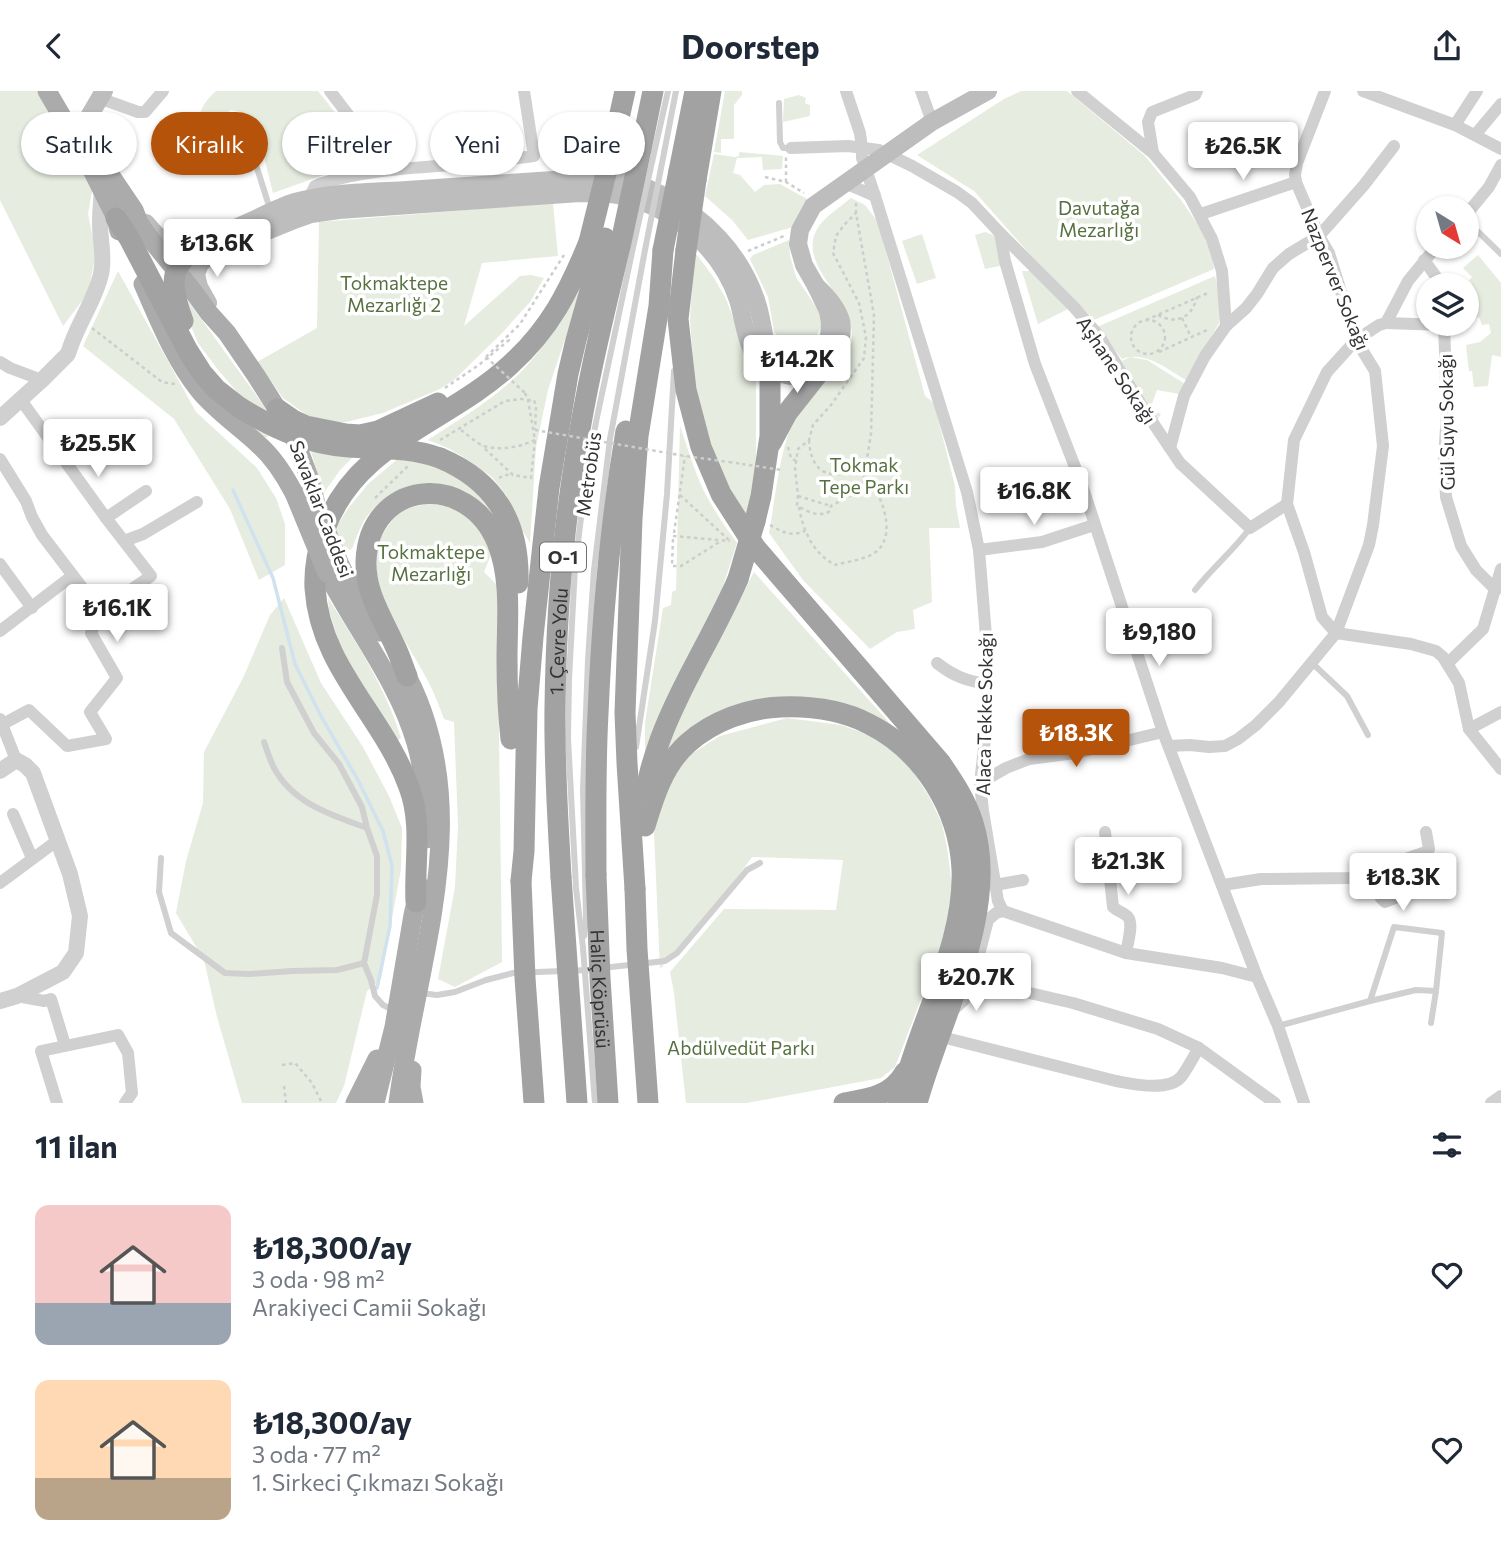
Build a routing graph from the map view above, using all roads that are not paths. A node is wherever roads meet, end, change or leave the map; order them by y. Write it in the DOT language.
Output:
graph roads {
  1 [pos="47,91"];
  2 [pos="56,91"];
  3 [pos="163,91"];
  4 [pos="330,91"];
  5 [pos="524,91"];
  6 [pos="625,91"];
  7 [pos="641,91"];
  8 [pos="653,91"];
  9 [pos="668,91"];
  10 [pos="676,91"];
  11 [pos="695,91"];
  12 [pos="711,91"];
  13 [pos="846,91"];
  14 [pos="920,91"];
  15 [pos="988,91"];
  16 [pos="1076,91"];
  17 [pos="1197,91"];
  18 [pos="1325,91"];
  19 [pos="1363,91"];
  20 [pos="1477,91"];
  21 [pos="102,94"];
  22 [pos="779,103"];
  23 [pos="1501,104"];
  24 [pos="69,112"];
  25 [pos="92,112"];
  26 [pos="346,112"];
  27 [pos="628,112"];
  28 [pos="638,112"];
  29 [pos="645,115"];
  30 [pos="932,122"];
  31 [pos="1455,125"];
  32 [pos="645,129"];
  33 [pos="1475,135"];
  34 [pos="909,139"];
  35 [pos="1394,146"];
  36 [pos="789,148"];
  37 [pos="862,148"];
  38 [pos="1501,149"];
  39 [pos="1153,153"];
  40 [pos="887,155"];
  41 [pos="1501,165"];
  42 [pos="912,166"];
  43 [pos="416,168"];
  44 [pos="866,169"];
  45 [pos="105,175"];
  46 [pos="259,175"];
  47 [pos="353,175"];
  48 [pos="627,175"];
  49 [pos="627,175"];
  50 [pos="688,176"];
  51 [pos="1296,182"];
  52 [pos="845,183"];
  53 [pos="102,190"];
  54 [pos="875,196"];
  55 [pos="1479,200"];
  56 [pos="310,206"];
  57 [pos="271,211"];
  58 [pos="125,214"];
  59 [pos="1201,214"];
  60 [pos="241,231"];
  61 [pos="1479,231"];
  62 [pos="1000,233"];
  63 [pos="1320,236"];
  64 [pos="612,241"];
  65 [pos="654,250"];
  66 [pos="1501,254"];
  67 [pos="1424,260"];
  68 [pos="177,271"];
  69 [pos="1433,273"];
  70 [pos="817,286"];
  71 [pos="678,319"];
  72 [pos="1386,323"];
  73 [pos="1226,324"];
  74 [pos="1416,324"];
  75 [pos="545,327"];
  76 [pos="227,333"];
  77 [pos="1444,336"];
  78 [pos="765,340"];
  79 [pos="1356,341"];
  80 [pos="0,362"];
  81 [pos="770,370"];
  82 [pos="821,370"];
  83 [pos="42,380"];
  84 [pos="20,400"];
  85 [pos="240,407"];
  86 [pos="282,417"];
  87 [pos="0,418"];
  88 [pos="260,446"];
  89 [pos="776,448"];
  90 [pos="1170,448"];
  91 [pos="0,459"];
  92 [pos="145,491"];
  93 [pos="197,502"];
  94 [pos="1287,504"];
  95 [pos="106,518"];
  96 [pos="1094,525"];
  97 [pos="1250,528"];
  98 [pos="124,541"];
  99 [pos="979,550"];
  100 [pos="0,564"];
  101 [pos="1501,569"];
  102 [pos="334,570"];
  103 [pos="72,576"];
  104 [pos="1195,590"];
  105 [pos="1496,590"];
  106 [pos="32,608"];
  107 [pos="100,611"];
  108 [pos="0,631"];
  109 [pos="1336,632"];
  110 [pos="282,648"];
  111 [pos="1311,662"];
  112 [pos="937,663"];
  113 [pos="1448,663"];
  114 [pos="407,676"];
  115 [pos="987,684"];
  116 [pos="1501,712"];
  117 [pos="2,721"];
  118 [pos="1469,729"];
  119 [pos="1163,732"];
  120 [pos="1368,735"];
  121 [pos="511,739"];
  122 [pos="264,742"];
  123 [pos="1169,746"];
  124 [pos="16,760"];
  125 [pos="1501,769"];
  126 [pos="0,771"];
  127 [pos="980,783"];
  128 [pos="629,797"];
  129 [pos="13,814"];
  130 [pos="645,826"];
  131 [pos="367,828"];
  132 [pos="1105,832"];
  133 [pos="1426,832"];
  134 [pos="58,840"];
  135 [pos="32,858"];
  136 [pos="161,858"];
  137 [pos="760,863"];
  138 [pos="1370,871"];
  139 [pos="1437,876"];
  140 [pos="561,877"];
  141 [pos="1023,880"];
  142 [pos="521,881"];
  143 [pos="0,883"];
  144 [pos="995,885"];
  145 [pos="1223,885"];
  146 [pos="635,889"];
  147 [pos="416,902"];
  148 [pos="1003,911"];
  149 [pos="583,948"];
  150 [pos="1126,953"];
  151 [pos="364,963"];
  152 [pos="1257,977"];
  153 [pos="972,982"];
  154 [pos="1436,991"];
  155 [pos="418,992"];
  156 [pos="17,996"];
  157 [pos="1370,1001"];
  158 [pos="0,1002"];
  159 [pos="946,1013"];
  160 [pos="396,1020"];
  161 [pos="1431,1023"];
  162 [pos="1278,1026"];
  163 [pos="937,1037"];
  164 [pos="65,1045"];
  165 [pos="1199,1048"];
  166 [pos="909,1065"];
  167 [pos="1501,1096"];
  168 [pos="57,1103"];
  169 [pos="125,1103"];
  170 [pos="355,1103"];
  171 [pos="375,1103"];
  172 [pos="398,1103"];
  173 [pos="414,1103"];
  174 [pos="534,1103"];
  175 [pos="577,1103"];
  176 [pos="595,1103"];
  177 [pos="608,1103"];
  178 [pos="648,1103"];
  179 [pos="844,1103"];
  180 [pos="898,1103"];
  181 [pos="917,1103"];
  182 [pos="1275,1103"];
  183 [pos="1304,1103"];
  184 [pos="1491,1103"];
  1 -- 53 [label="main road, Savaklar Caddesi"];
  2 -- 24 [label="main road, Savaklar Caddesi"];
  3 -- 21 [label="street"];
  4 -- 26 [label="street"];
  5 -- 43 [label="street"];
  6 -- 27 [label="highway"];
  7 -- 28 [label="highway"];
  8 -- 29 [label="highway, O-1"];
  9 -- 32 [label="lane"];
  10 -- 65 [label="lane, Metrobüs, bridge"];
  11 -- 50 [label="highway, O-1"];
  12 -- 50 [label="highway"];
  13 -- 37 [label="street, Alaca Tekke Sokağı"];
  14 -- 30 [label="street"];
  15 -- 30 [label="main road"];
  16 -- 39 [label="street"];
  17 -- 39 [label="street"];
  18 -- 51 [label="street"];
  19 -- 31 [label="street"];
  20 -- 31 [label="street"];
  21 -- 25 [label="main road"];
  22 -- 36 [label="lane"];
  23 -- 33 [label="street"];
  30 -- 34 [label="main road"];
  31 -- 33 [label="street"];
  33 -- 38 [label="street"];
  34 -- 40 [label="main road"];
  34 -- 42 [label="street"];
  35 -- 63 [label="street"];
  36 -- 37 [label="street, Aşhane Sokağı"];
  37 -- 40 [label="street, Aşhane Sokağı"];
  37 -- 44 [label="street, Alaca Tekke Sokağı"];
  39 -- 59 [label="street"];
  40 -- 42 [label="street, Aşhane Sokağı"];
  40 -- 44 [label="main road"];
  41 -- 55 [label="street"];
  42 -- 62 [label="street, Aşhane Sokağı"];
  44 -- 52 [label="main road"];
  44 -- 54 [label="street, Alaca Tekke Sokağı"];
  45 -- 58 [label="main road, Savaklar Caddesi"];
  46 -- 57 [label="lane"];
  47 -- 56 [label="street"];
  48 -- 64 [label="highway, bridge"];
  49 -- 64 [label="highway, O-1, bridge"];
  50 -- 65 [label="highway, O-1, bridge"];
  50 -- 71 [label="highway, bridge"];
  51 -- 59 [label="street"];
  51 -- 63 [label="street, Nazperver Sokağı"];
  52 -- 54 [label="street"];
  52 -- 70 [label="main road"];
  53 -- 58 [label="main road, Savaklar Caddesi"];
  53 -- 83 [label="street"];
  54 -- 99 [label="street, Alaca Tekke Sokağı"];
  56 -- 57 [label="main road"];
  56 -- 60 [label="main road"];
  56 -- 78 [label="main road"];
  56 -- 81 [label="main road"];
  57 -- 60 [label="main road"];
  58 -- 60 [label="main road"];
  58 -- 68 [label="main road, Savaklar Caddesi"];
  58 -- 85 [label="highway"];
  58 -- 88 [label="main road, Savaklar Caddesi"];
  59 -- 73 [label="street"];
  60 -- 68 [label="highway"];
  60 -- 76 [label="main road"];
  61 -- 66 [label="lane"];
  62 -- 90 [label="street, Aşhane Sokağı"];
  62 -- 96 [label="street"];
  63 -- 73 [label="street"];
  63 -- 79 [label="street, Nazperver Sokağı"];
  64 -- 75 [label="highway"];
  64 -- 140 [label="highway, 1. Çevre Yolu / O-1"];
  64 -- 142 [label="highway"];
  64 -- 149 [label="lane, Metrobüs"];
  65 -- 128 [label="highway"];
  65 -- 149 [label="lane, Metrobüs"];
  65 -- 177 [label="highway, Haliç Köprüsü / O-1, bridge"];
  67 -- 69 [label="street"];
  67 -- 72 [label="street"];
  68 -- 76 [label="main road, Savaklar Caddesi"];
  68 -- 85 [label="highway"];
  70 -- 78 [label="main road"];
  70 -- 82 [label="main road"];
  71 -- 128 [label="lane"];
  71 -- 159 [label="highway"];
  72 -- 74 [label="street"];
  72 -- 79 [label="street"];
  73 -- 90 [label="street"];
  75 -- 86 [label="highway"];
  75 -- 147 [label="highway"];
  76 -- 86 [label="main road, Savaklar Caddesi"];
  77 -- 105 [label="street, Gül Suyu Sokağı"];
  78 -- 81 [label="main road"];
  79 -- 94 [label="street"];
  79 -- 109 [label="street, Nazperver Sokağı"];
  80 -- 83 [label="street"];
  81 -- 82 [label="main road"];
  81 -- 89 [label="highway"];
  82 -- 89 [label="highway"];
  83 -- 84 [label="street"];
  84 -- 87 [label="street"];
  84 -- 95 [label="street"];
  85 -- 121 [label="highway, bridge"];
  86 -- 88 [label="main road"];
  86 -- 102 [label="main road, Savaklar Caddesi, bridge"];
  88 -- 102 [label="main road, Savaklar Caddesi, bridge"];
  89 -- 130 [label="highway, bridge"];
  90 -- 97 [label="street, Aşhane Sokağı"];
  91 -- 103 [label="street"];
  92 -- 95 [label="street"];
  93 -- 98 [label="street"];
  94 -- 97 [label="street"];
  94 -- 109 [label="street"];
  95 -- 98 [label="street"];
  96 -- 99 [label="street"];
  96 -- 119 [label="street"];
  97 -- 104 [label="lane"];
  98 -- 107 [label="street"];
  99 -- 115 [label="street, Alaca Tekke Sokağı"];
  100 -- 106 [label="street"];
  101 -- 105 [label="street"];
  102 -- 114 [label="main road, Savaklar Caddesi"];
  102 -- 147 [label="main road, Savaklar Caddesi"];
  103 -- 106 [label="street"];
  103 -- 107 [label="street"];
  105 -- 113 [label="street"];
  106 -- 108 [label="street"];
  107 -- 117 [label="street"];
  109 -- 111 [label="street, Nazperver Sokağı"];
  109 -- 113 [label="street"];
  110 -- 131 [label="lane"];
  111 -- 120 [label="lane"];
  111 -- 123 [label="street, Nazperver Sokağı"];
  112 -- 115 [label="street"];
  113 -- 118 [label="street"];
  114 -- 121 [label="highway"];
  114 -- 155 [label="main road, Savaklar Caddesi"];
  115 -- 127 [label="street, Alaca Tekke Sokağı"];
  116 -- 118 [label="street"];
  117 -- 124 [label="street"];
  118 -- 125 [label="street"];
  119 -- 123 [label="street"];
  119 -- 127 [label="street"];
  121 -- 142 [label="highway"];
  122 -- 131 [label="lane"];
  123 -- 145 [label="street"];
  124 -- 126 [label="street"];
  124 -- 134 [label="street"];
  127 -- 144 [label="street, Alaca Tekke Sokağı"];
  128 -- 146 [label="highway"];
  129 -- 135 [label="street"];
  130 -- 146 [label="highway"];
  130 -- 166 [label="highway"];
  131 -- 151 [label="lane"];
  132 -- 150 [label="street"];
  133 -- 138 [label="street"];
  134 -- 135 [label="street"];
  134 -- 156 [label="street"];
  135 -- 143 [label="street"];
  136 -- 151 [label="lane"];
  137 -- 155 [label="lane"];
  138 -- 139 [label="street"];
  138 -- 145 [label="street"];
  140 -- 175 [label="highway, Haliç Köprüsü / O-1, bridge"];
  141 -- 144 [label="street"];
  142 -- 174 [label="highway, bridge"];
  144 -- 148 [label="street, Alaca Tekke Sokağı"];
  145 -- 152 [label="street"];
  146 -- 178 [label="highway, bridge"];
  147 -- 160 [label="main road, Savaklar Caddesi"];
  148 -- 150 [label="street"];
  148 -- 153 [label="street"];
  149 -- 176 [label="lane, Metrobüs, bridge"];
  150 -- 152 [label="street"];
  151 -- 160 [label="lane"];
  152 -- 162 [label="street"];
  153 -- 159 [label="street"];
  153 -- 165 [label="street"];
  154 -- 157 [label="lane"];
  154 -- 157 [label="lane"];
  154 -- 161 [label="lane"];
  155 -- 172 [label="main road, Savaklar Caddesi"];
  155 -- 173 [label="main road"];
  156 -- 158 [label="street"];
  156 -- 164 [label="street"];
  157 -- 162 [label="lane"];
  159 -- 163 [label="highway"];
  160 -- 170 [label="main road"];
  160 -- 171 [label="main road, Savaklar Caddesi"];
  162 -- 183 [label="street"];
  163 -- 165 [label="street"];
  163 -- 181 [label="highway"];
  164 -- 168 [label="street"];
  164 -- 169 [label="street"];
  165 -- 182 [label="street"];
  166 -- 179 [label="highway"];
  166 -- 180 [label="highway"];
  167 -- 184 [label="street"];
}
